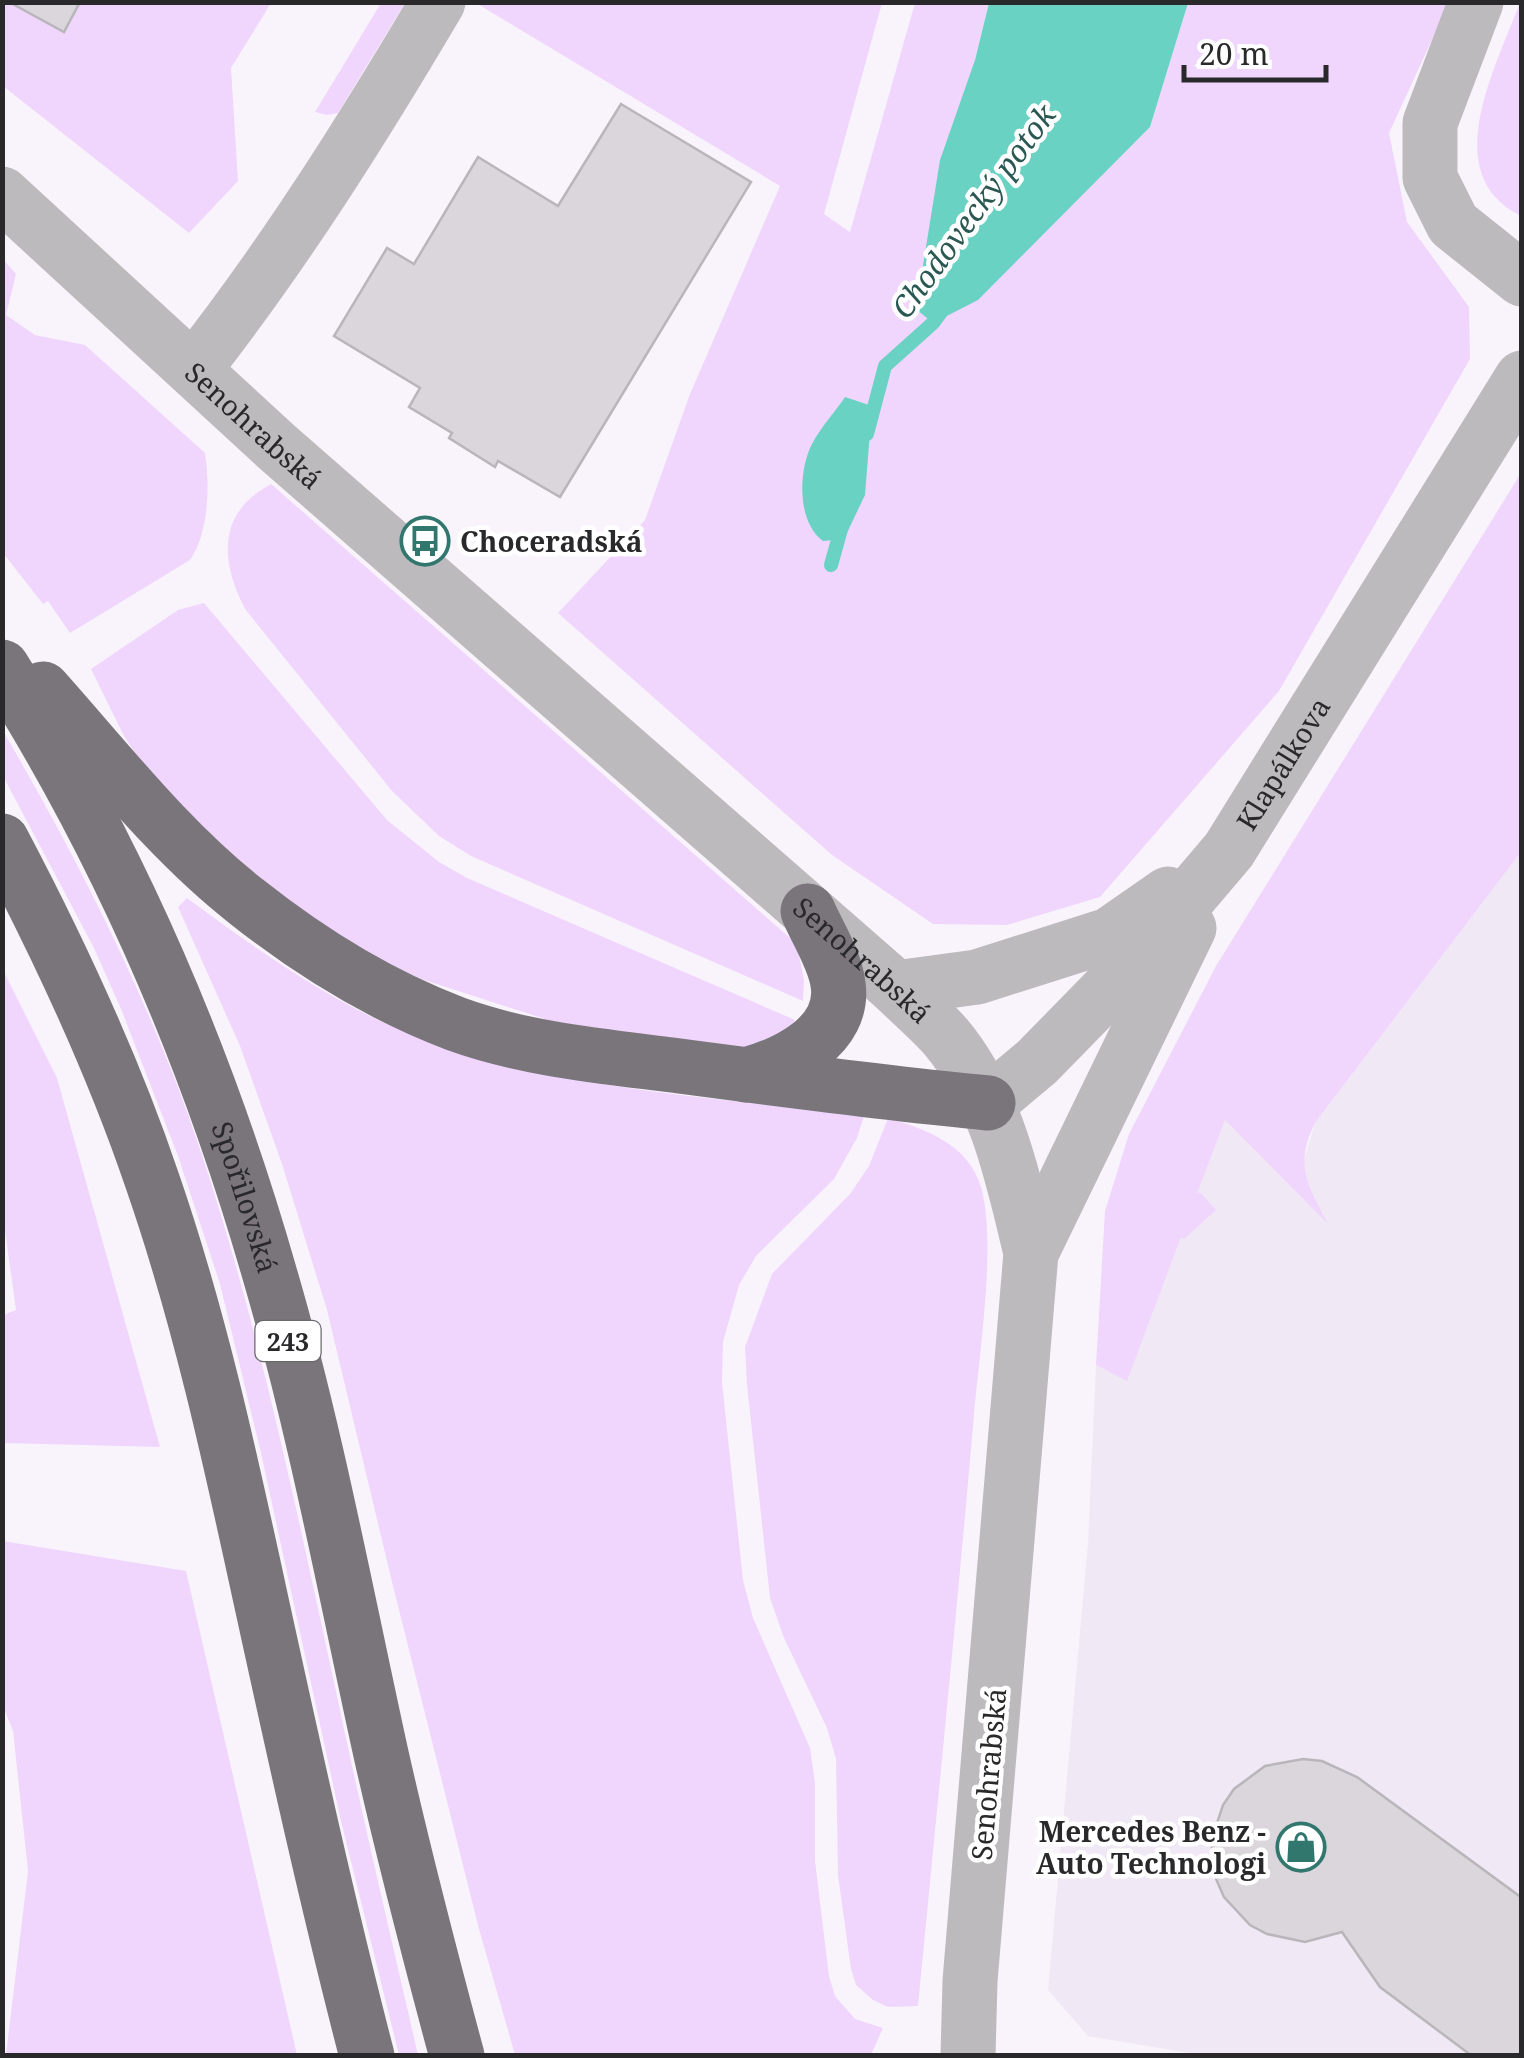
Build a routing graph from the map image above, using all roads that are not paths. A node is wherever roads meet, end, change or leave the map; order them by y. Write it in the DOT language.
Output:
graph roads {
  1 [pos="438,2"];
  2 [pos="1476,2"];
  3 [pos="2,194"];
  4 [pos="1522,279"];
  5 [pos="194,369"];
  6 [pos="1522,378"];
  7 [pos="2,644"];
  8 [pos="2,667"];
  9 [pos="2,840"];
  10 [pos="1229,850"];
  11 [pos="808,912"];
  12 [pos="896,988"];
  13 [pos="746,1075"];
  14 [pos="988,1103"];
  15 [pos="1031,1252"];
  16 [pos="368,2056"];
  17 [pos="458,2056"];
  18 [pos="968,2056"];
  1 -- 5 [label="street"];
  2 -- 4 [label="street"];
  3 -- 5 [label="street, Senohrabská"];
  5 -- 11 [label="street, Senohrabská"];
  6 -- 10 [label="street, Klapálkova"];
  7 -- 13 [label="highway"];
  8 -- 17 [label="highway, Spořilovská / 243"];
  9 -- 16 [label="highway"];
  10 -- 12 [label="street"];
  10 -- 14 [label="street, Klapálkova"];
  10 -- 15 [label="street"];
  11 -- 12 [label="street, Senohrabská"];
  11 -- 13 [label="highway"];
  12 -- 14 [label="street, Senohrabská"];
  13 -- 14 [label="highway"];
  14 -- 15 [label="street, Senohrabská"];
  15 -- 18 [label="street, Senohrabská"];
}
